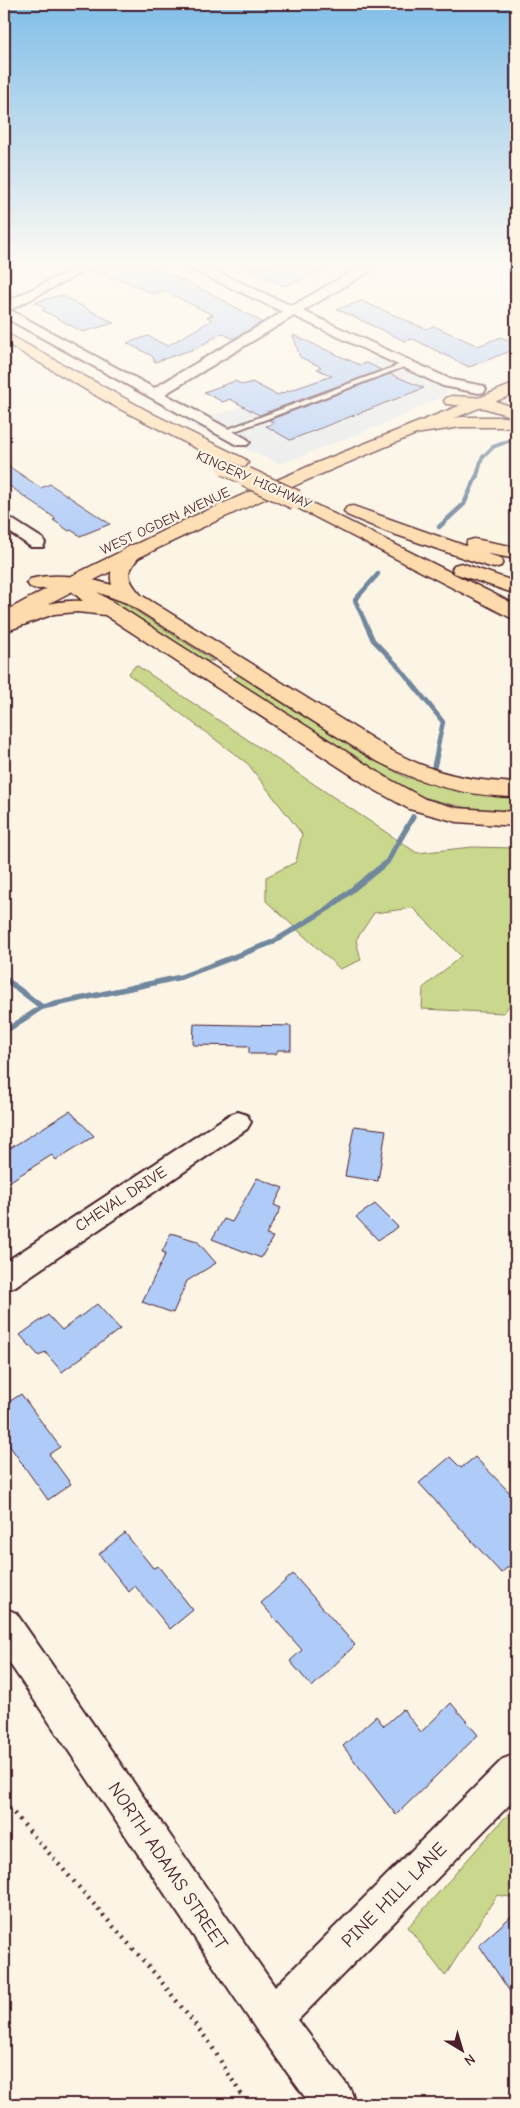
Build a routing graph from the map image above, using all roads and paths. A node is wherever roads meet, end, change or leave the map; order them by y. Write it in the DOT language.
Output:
graph roads {
  1 [pos="33,364"];
  2 [pos="52,364"];
  3 [pos="102,364"];
  4 [pos="205,364"];
  5 [pos="406,364"];
  6 [pos="407,364"];
  7 [pos="516,375"];
  8 [pos="448,383"];
  9 [pos="516,388"];
  10 [pos="156,393"];
  11 [pos="478,394"];
  12 [pos="452,400"];
  13 [pos="513,420"];
  14 [pos="415,429"];
  15 [pos="224,432"];
  16 [pos="242,442"];
  17 [pos="232,466"];
  18 [pos="303,497"];
  19 [pos="4,521"];
  20 [pos="37,544"];
  21 [pos="136,550"];
  22 [pos="516,553"];
  23 [pos="516,570"];
  24 [pos="72,574"];
  25 [pos="516,588"];
  26 [pos="134,599"];
  27 [pos="4,601"];
  28 [pos="109,610"];
  29 [pos="516,613"];
  30 [pos="4,620"];
  31 [pos="4,626"];
  32 [pos="516,790"];
  33 [pos="516,819"];
  34 [pos="238,1122"];
  35 [pos="4,1278"];
  36 [pos="4,1626"];
  37 [pos="516,1772"];
  38 [pos="4,1802"];
  39 [pos="272,2018"];
  40 [pos="247,2104"];
  41 [pos="335,2104"];
  1 -- 17 [label="main road, KINGERY HIGHWAY"];
  2 -- 17 [label="main road, KINGERY HIGHWAY"];
  3 -- 10 [label="street"];
  4 -- 10 [label="street"];
  5 -- 15 [label="lane"];
  6 -- 8 [label="street"];
  7 -- 11 [label="main road"];
  8 -- 11 [label="street"];
  8 -- 12 [label="street"];
  9 -- 11 [label="main road"];
  10 -- 15 [label="street"];
  11 -- 12 [label="main road, WEST OGDEN AVENUE"];
  11 -- 13 [label="main road"];
  11 -- 14 [label="main road"];
  12 -- 24 [label="main road, WEST OGDEN AVENUE"];
  13 -- 14 [label="main road"];
  14 -- 21 [label="main road, WEST OGDEN AVENUE"];
  15 -- 16 [label="street"];
  17 -- 18 [label="main road, KINGERY HIGHWAY, bridge"];
  18 -- 22 [label="main road"];
  18 -- 23 [label="main road, KINGERY HIGHWAY"];
  18 -- 25 [label="main road, KINGERY HIGHWAY"];
  18 -- 29 [label="main road"];
  19 -- 20 [label="street"];
  21 -- 24 [label="main road, WEST OGDEN AVENUE"];
  21 -- 26 [label="main road"];
  24 -- 26 [label="main road"];
  24 -- 27 [label="main road, WEST OGDEN AVENUE"];
  24 -- 28 [label="main road"];
  24 -- 30 [label="main road, WEST OGDEN AVENUE"];
  26 -- 32 [label="main road"];
  28 -- 31 [label="main road"];
  28 -- 33 [label="main road"];
  34 -- 35 [label="street, CHEVAL DRIVE"];
  36 -- 39 [label="street, NORTH ADAMS STREET"];
  37 -- 39 [label="street, PINE HILL LANE"];
  38 -- 40 [label="path"];
  39 -- 41 [label="street, NORTH ADAMS STREET"];
}
